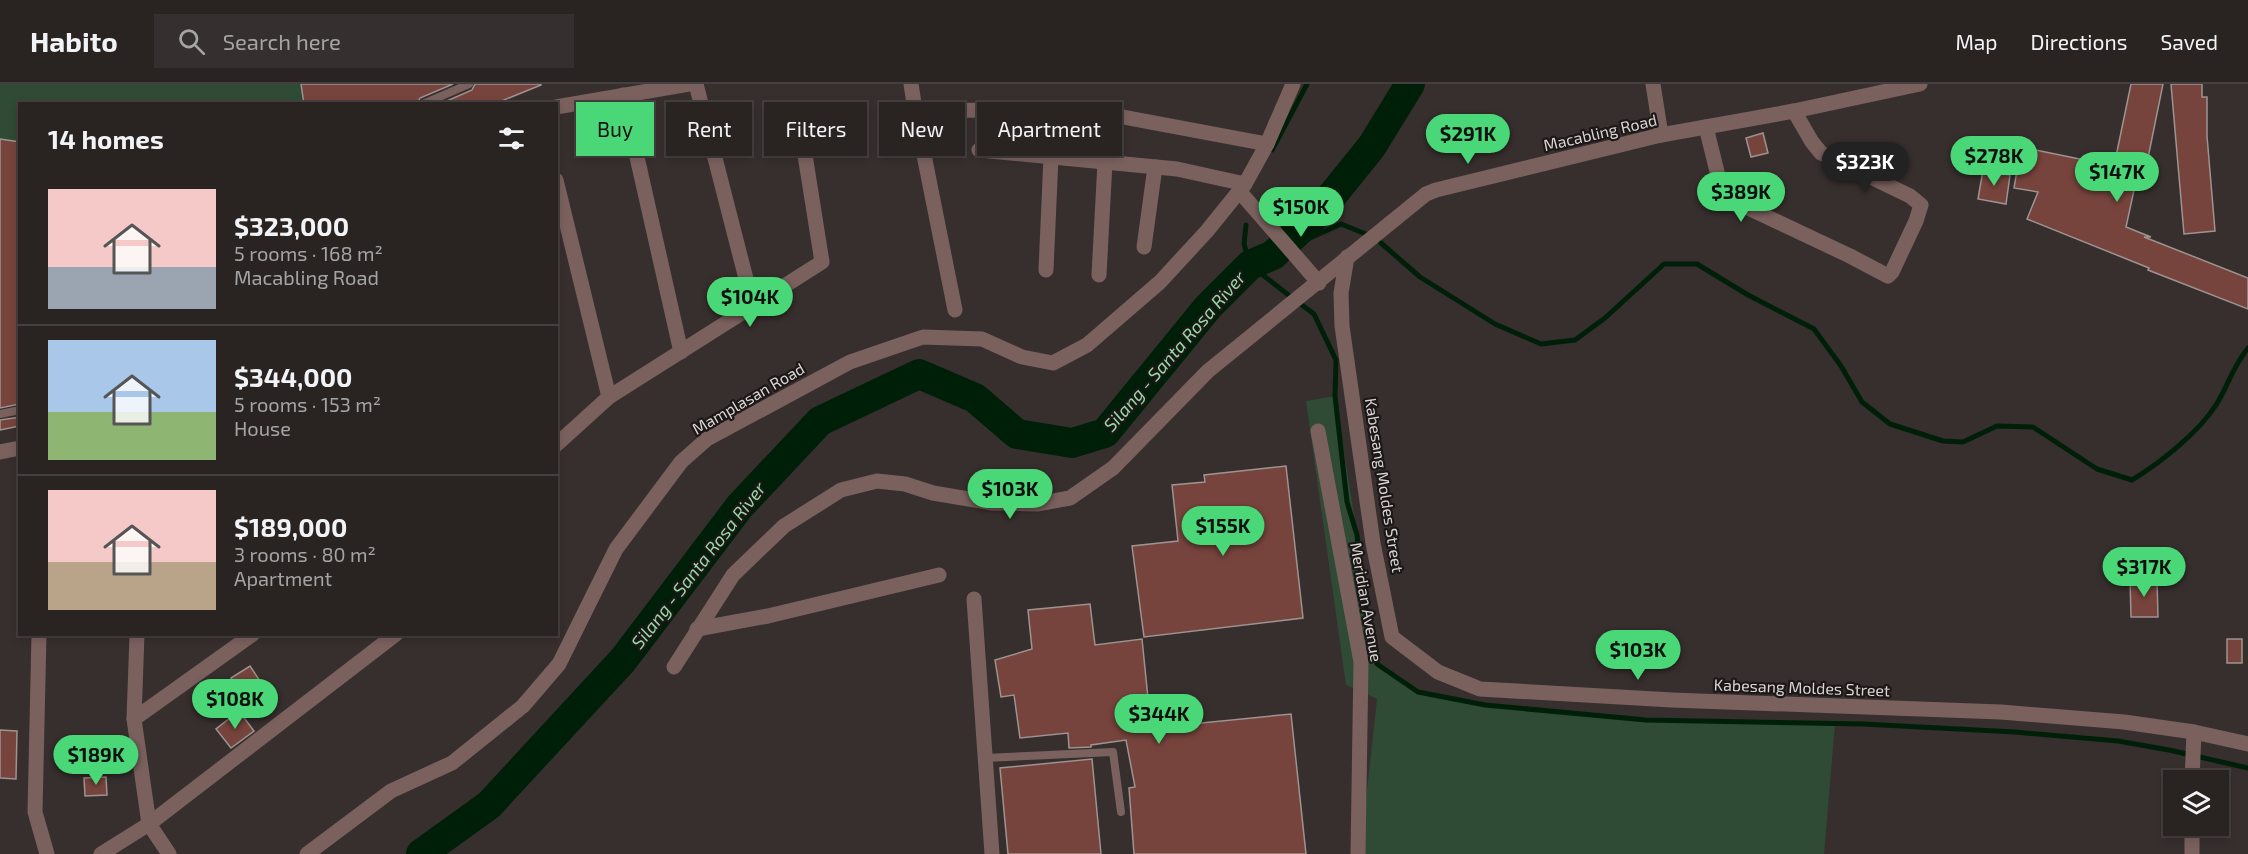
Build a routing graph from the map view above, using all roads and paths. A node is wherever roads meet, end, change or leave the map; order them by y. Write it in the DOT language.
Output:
graph roads {
  1 [pos="469,84"];
  2 [pos="689,84"];
  3 [pos="696,84"];
  4 [pos="911,84"];
  5 [pos="1293,84"];
  6 [pos="1653,84"];
  7 [pos="1920,84"];
  8 [pos="1896,87"];
  9 [pos="622,95"];
  10 [pos="428,102"];
  11 [pos="914,102"];
  12 [pos="558,107"];
  13 [pos="965,110"];
  14 [pos="1794,111"];
  15 [pos="1706,127"];
  16 [pos="1661,135"];
  17 [pos="1267,144"];
  18 [pos="805,156"];
  19 [pos="924,156"];
  20 [pos="1041,156"];
  21 [pos="1051,157"];
  22 [pos="1105,162"];
  23 [pos="1155,167"];
  24 [pos="558,188"];
  25 [pos="1242,188"];
  26 [pos="1144,247"];
  27 [pos="1347,257"];
  28 [pos="1046,270"];
  29 [pos="1099,275"];
  30 [pos="1313,277"];
  31 [pos="753,306"];
  32 [pos="955,310"];
  33 [pos="681,352"];
  34 [pos="609,397"];
  35 [pos="18,410"];
  36 [pos="0,414"];
  37 [pos="1318,431"];
  38 [pos="558,443"];
  39 [pos="18,448"];
  40 [pos="0,452"];
  41 [pos="939,575"];
  42 [pos="974,599"];
  43 [pos="697,629"];
  44 [pos="39,636"];
  45 [pos="136,636"];
  46 [pos="250,636"];
  47 [pos="393,636"];
  48 [pos="674,667"];
  49 [pos="134,719"];
  50 [pos="2193,738"];
  51 [pos="2248,744"];
  52 [pos="985,758"];
  53 [pos="2192,770"];
  54 [pos="1121,812"];
  55 [pos="149,824"];
  56 [pos="2192,836"];
  57 [pos="47,854"];
  58 [pos="101,854"];
  59 [pos="169,854"];
  60 [pos="307,854"];
  61 [pos="992,854"];
  62 [pos="1358,854"];
  63 [pos="2192,854"];
  1 -- 10 [label="lane"];
  2 -- 9 [label="street"];
  3 -- 31 [label="street"];
  4 -- 11 [label="street"];
  5 -- 17 [label="street, Mamplasan Road"];
  6 -- 16 [label="street"];
  7 -- 8 [label="street, Macabling Road"];
  8 -- 14 [label="street, Macabling Road"];
  9 -- 12 [label="street"];
  9 -- 33 [label="street"];
  13 -- 17 [label="street"];
  14 -- 15 [label="street, Macabling Road"];
  14 -- 15 [label="street"];
  15 -- 16 [label="street, Macabling Road"];
  16 -- 27 [label="street, Macabling Road"];
  17 -- 25 [label="street, Mamplasan Road"];
  18 -- 31 [label="street"];
  19 -- 32 [label="street"];
  20 -- 21 [label="street"];
  21 -- 22 [label="street"];
  21 -- 28 [label="street"];
  22 -- 23 [label="street"];
  22 -- 29 [label="street"];
  23 -- 25 [label="street"];
  23 -- 26 [label="street"];
  24 -- 34 [label="street"];
  25 -- 30 [label="street"];
  25 -- 60 [label="street, Mamplasan Road"];
  27 -- 30 [label="street, Macabling Road"];
  27 -- 50 [label="street, Kabesang Moldes Street"];
  30 -- 43 [label="street, Macabling Road"];
  31 -- 33 [label="street"];
  33 -- 34 [label="street"];
  34 -- 38 [label="street"];
  35 -- 36 [label="lane"];
  37 -- 62 [label="street, Meridian Avenue"];
  39 -- 40 [label="street"];
  41 -- 43 [label="street"];
  42 -- 52 [label="street"];
  43 -- 48 [label="street, Macabling Road"];
  44 -- 57 [label="street"];
  45 -- 49 [label="street"];
  46 -- 49 [label="street"];
  47 -- 55 [label="street"];
  49 -- 55 [label="street"];
  50 -- 51 [label="street, Kabesang Moldes Street"];
  50 -- 53 [label="street"];
  52 -- 54 [label="lane"];
  52 -- 61 [label="street"];
  55 -- 58 [label="street"];
  55 -- 59 [label="street"];
  56 -- 63 [label="street"];
}
